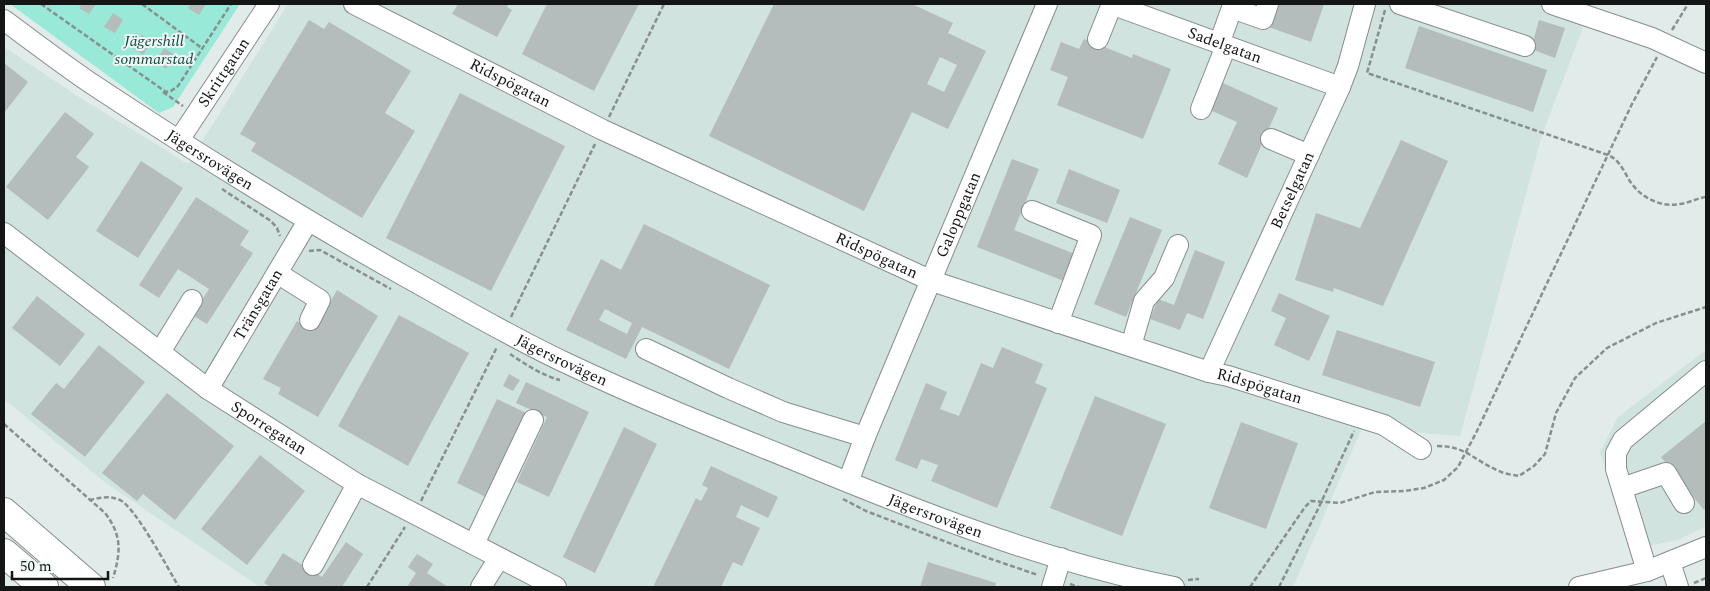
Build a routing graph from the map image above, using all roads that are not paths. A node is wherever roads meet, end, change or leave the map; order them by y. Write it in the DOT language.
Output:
graph roads {
  1 [pos="269,4"];
  2 [pos="354,4"];
  3 [pos="1047,4"];
  4 [pos="1112,4"];
  5 [pos="1268,4"];
  6 [pos="1365,4"];
  7 [pos="1400,4"];
  8 [pos="1552,4"];
  9 [pos="4,20"];
  10 [pos="1098,39"];
  11 [pos="1222,45"];
  12 [pos="1525,46"];
  13 [pos="1706,64"];
  14 [pos="1340,87"];
  15 [pos="1201,109"];
  16 [pos="1271,138"];
  17 [pos="179,140"];
  18 [pos="1309,155"];
  19 [pos="1032,211"];
  20 [pos="308,221"];
  21 [pos="4,233"];
  22 [pos="1178,245"];
  23 [pos="277,273"];
  24 [pos="932,281"];
  25 [pos="192,300"];
  26 [pos="310,320"];
  27 [pos="1058,322"];
  28 [pos="1131,346"];
  29 [pos="646,349"];
  30 [pos="160,352"];
  31 [pos="1706,371"];
  32 [pos="1210,372"];
  33 [pos="208,389"];
  34 [pos="533,420"];
  35 [pos="865,437"];
  36 [pos="1421,449"];
  37 [pos="848,482"];
  38 [pos="358,484"];
  39 [pos="1622,488"];
  40 [pos="1684,503"];
  41 [pos="4,512"];
  42 [pos="474,544"];
  43 [pos="1706,547"];
  44 [pos="4,553"];
  45 [pos="499,558"];
  46 [pos="1061,558"];
  47 [pos="1670,562"];
  48 [pos="313,565"];
  49 [pos="1647,571"];
  50 [pos="102,583"];
  51 [pos="44,587"];
  52 [pos="481,587"];
  53 [pos="556,587"];
  54 [pos="1052,587"];
  55 [pos="1174,587"];
  56 [pos="1579,587"];
  57 [pos="1678,587"];
  1 -- 17 [label="street, Skrittgatan"];
  2 -- 24 [label="street, Ridspögatan"];
  3 -- 24 [label="street, Galoppgatan"];
  4 -- 10 [label="street"];
  4 -- 11 [label="street, Sadelgatan"];
  5 -- 11 [label="street"];
  6 -- 14 [label="street, Betselgatan"];
  7 -- 12 [label="street"];
  8 -- 13 [label="street"];
  9 -- 17 [label="street, Jägersrovägen"];
  11 -- 14 [label="street, Sadelgatan"];
  11 -- 15 [label="street"];
  14 -- 18 [label="street, Betselgatan"];
  16 -- 18 [label="street"];
  17 -- 20 [label="street, Jägersrovägen"];
  18 -- 32 [label="street, Betselgatan"];
  19 -- 27 [label="street"];
  20 -- 23 [label="street, Tränsgatan"];
  20 -- 37 [label="street, Jägersrovägen"];
  21 -- 30 [label="street, Sporregatan"];
  22 -- 28 [label="street"];
  23 -- 26 [label="street"];
  23 -- 33 [label="street, Tränsgatan"];
  24 -- 27 [label="street, Ridspögatan"];
  24 -- 35 [label="street, Galoppgatan"];
  25 -- 30 [label="street"];
  27 -- 28 [label="street, Ridspögatan"];
  28 -- 32 [label="street, Ridspögatan"];
  29 -- 35 [label="street"];
  30 -- 33 [label="street, Sporregatan"];
  31 -- 39 [label="street"];
  32 -- 36 [label="street, Ridspögatan"];
  33 -- 38 [label="street, Sporregatan"];
  34 -- 42 [label="street"];
  35 -- 37 [label="street, Galoppgatan"];
  37 -- 46 [label="street, Jägersrovägen"];
  38 -- 42 [label="street, Sporregatan"];
  38 -- 48 [label="street"];
  39 -- 40 [label="street"];
  39 -- 49 [label="street"];
  41 -- 50 [label="highway"];
  42 -- 45 [label="street, Sporregatan"];
  43 -- 47 [label="street"];
  44 -- 51 [label="highway"];
  45 -- 52 [label="street"];
  45 -- 53 [label="street, Sporregatan"];
  46 -- 54 [label="street"];
  46 -- 55 [label="street, Jägersrovägen"];
  47 -- 49 [label="street"];
  47 -- 57 [label="street"];
  49 -- 56 [label="street"];
}
